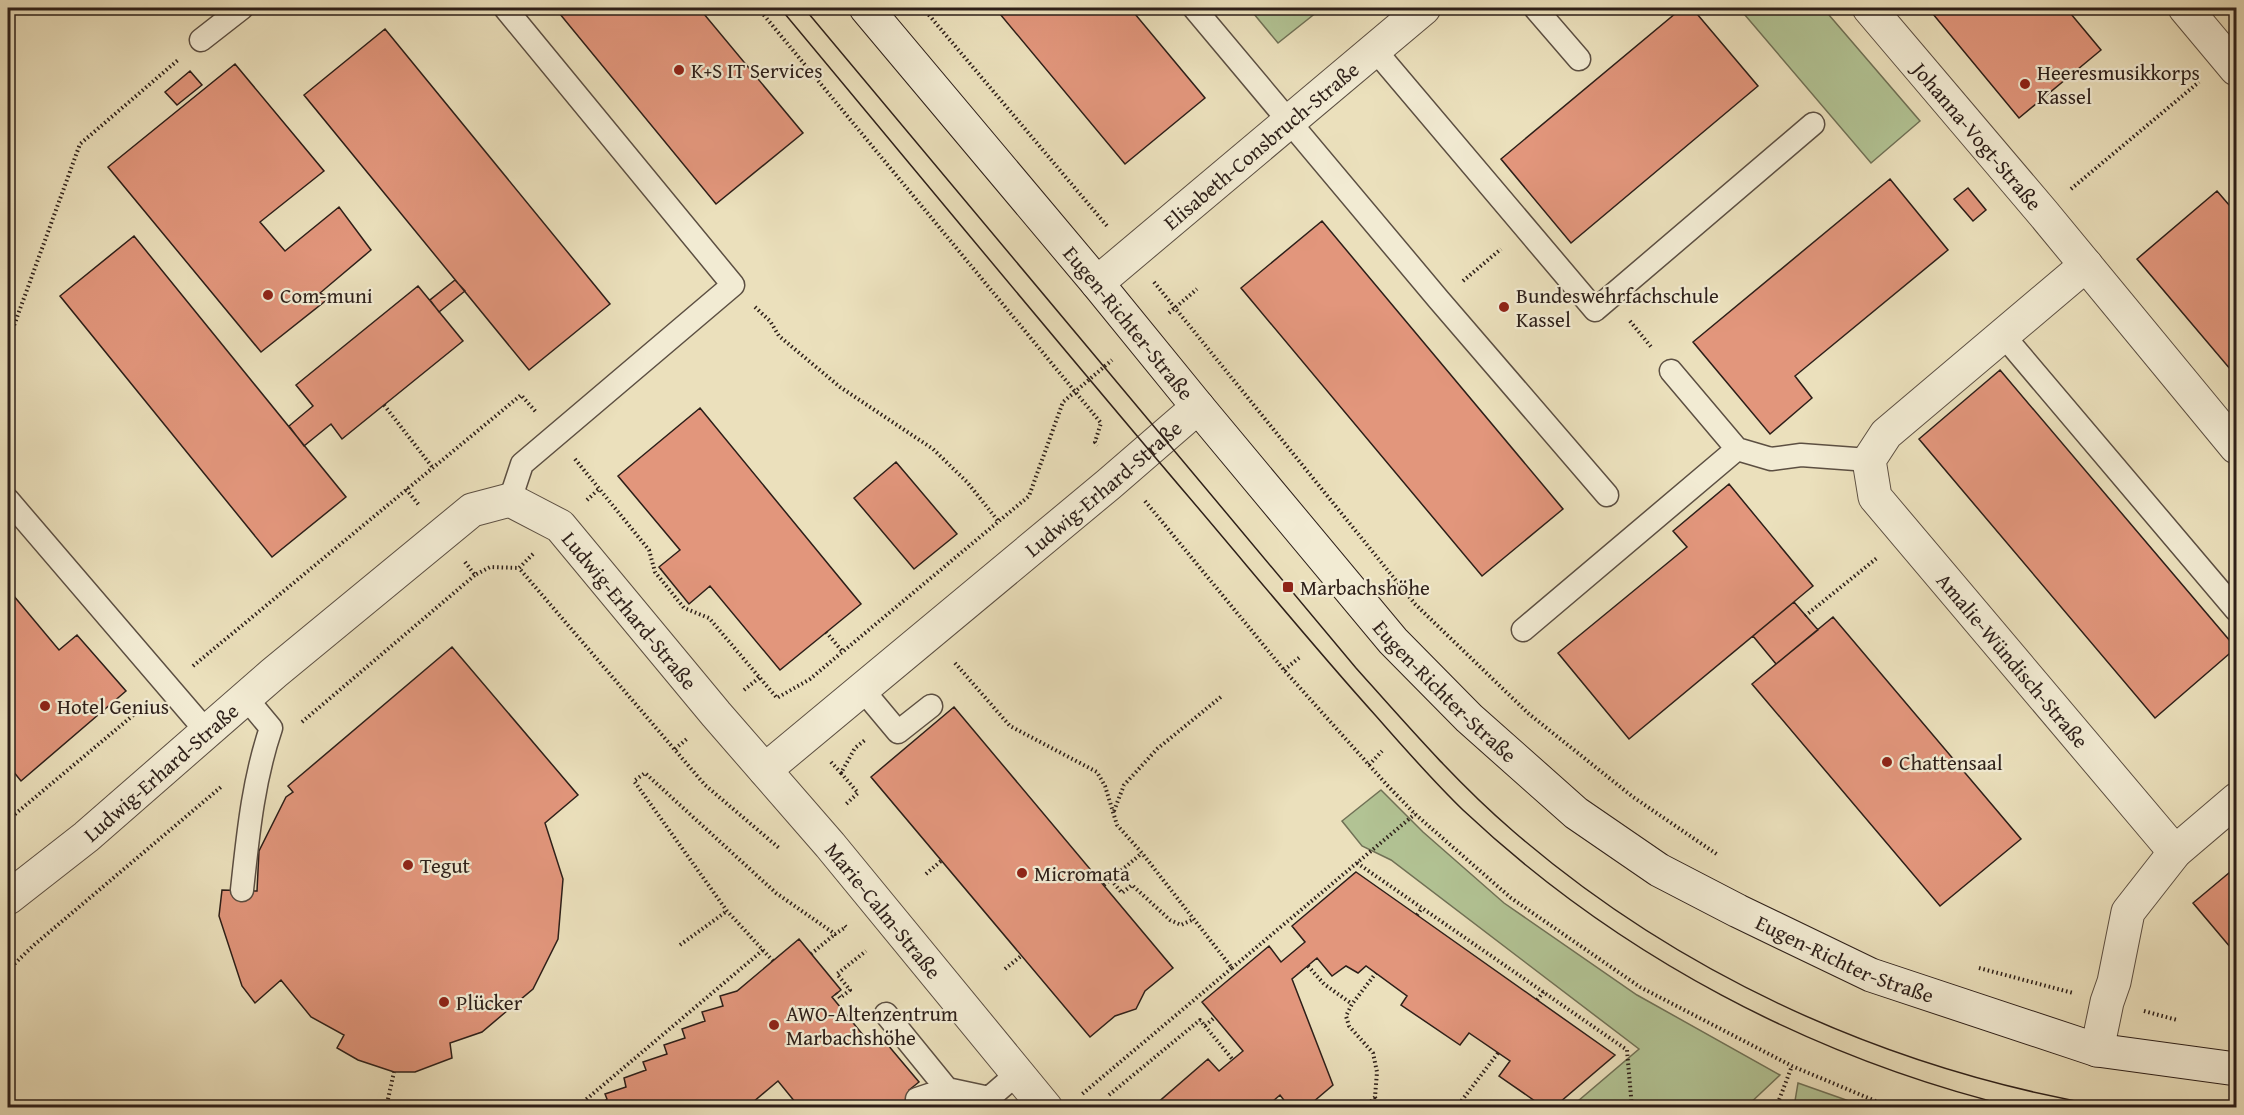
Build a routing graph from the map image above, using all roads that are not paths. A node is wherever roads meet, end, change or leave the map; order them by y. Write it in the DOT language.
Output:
graph roads {
  1 [pos="242,8"];
  2 [pos="506,8"];
  3 [pos="866,8"];
  4 [pos="1194,8"];
  5 [pos="1424,8"];
  6 [pos="1535,8"];
  7 [pos="1869,8"];
  8 [pos="2186,8"];
  9 [pos="201,40"];
  10 [pos="1374,49"];
  11 [pos="1579,59"];
  12 [pos="2232,63"];
  13 [pos="1289,122"];
  14 [pos="1813,124"];
  15 [pos="2086,266"];
  16 [pos="1097,283"];
  17 [pos="2003,335"];
  18 [pos="1671,371"];
  19 [pos="1198,407"];
  20 [pos="2236,447"];
  21 [pos="1737,449"];
  22 [pos="1869,460"];
  23 [pos="1607,495"];
  24 [pos="8,500"];
  25 [pos="510,500"];
  26 [pos="2236,610"];
  27 [pos="1523,630"];
  28 [pos="862,689"];
  29 [pos="246,698"];
  30 [pos="931,706"];
  31 [pos="207,732"];
  32 [pos="765,770"];
  33 [pos="2236,800"];
  34 [pos="2175,852"];
  35 [pos="242,890"];
  36 [pos="8,898"];
  37 [pos="886,1014"];
  38 [pos="2097,1050"];
  39 [pos="2236,1069"];
  40 [pos="1018,1073"];
  41 [pos="947,1089"];
  42 [pos="917,1099"];
  43 [pos="1046,1107"];
  1 -- 9 [label="lane"];
  2 -- 25 [label="lane"];
  3 -- 16 [label="street, Eugen-Richter-Straße"];
  4 -- 13 [label="lane"];
  5 -- 10 [label="street, Elisabeth-Consbruch-Straße"];
  6 -- 11 [label="lane"];
  7 -- 15 [label="street, Johanna-Vogt-Straße"];
  8 -- 12 [label="street"];
  10 -- 13 [label="street, Elisabeth-Consbruch-Straße"];
  10 -- 14 [label="lane"];
  13 -- 16 [label="street, Elisabeth-Consbruch-Straße"];
  13 -- 23 [label="lane"];
  15 -- 17 [label="street"];
  15 -- 20 [label="street, Johanna-Vogt-Straße"];
  16 -- 19 [label="street, Eugen-Richter-Straße"];
  17 -- 22 [label="street"];
  17 -- 26 [label="lane"];
  18 -- 21 [label="lane"];
  19 -- 28 [label="street, Ludwig-Erhard-Straße"];
  19 -- 38 [label="street, Eugen-Richter-Straße"];
  21 -- 22 [label="lane"];
  21 -- 27 [label="lane"];
  22 -- 34 [label="street, Amalie-Wündisch-Straße"];
  24 -- 31 [label="lane"];
  25 -- 29 [label="street, Ludwig-Erhard-Straße"];
  25 -- 32 [label="street, Ludwig-Erhard-Straße"];
  28 -- 30 [label="lane"];
  28 -- 32 [label="street, Ludwig-Erhard-Straße"];
  29 -- 31 [label="street, Ludwig-Erhard-Straße"];
  29 -- 35 [label="lane"];
  31 -- 36 [label="street, Ludwig-Erhard-Straße"];
  32 -- 40 [label="street, Marie-Calm-Straße"];
  33 -- 34 [label="street"];
  34 -- 38 [label="street"];
  37 -- 41 [label="lane"];
  38 -- 39 [label="street, Eugen-Richter-Straße"];
  40 -- 41 [label="lane"];
  40 -- 43 [label="street, Marie-Calm-Straße"];
  41 -- 42 [label="lane"];
}
